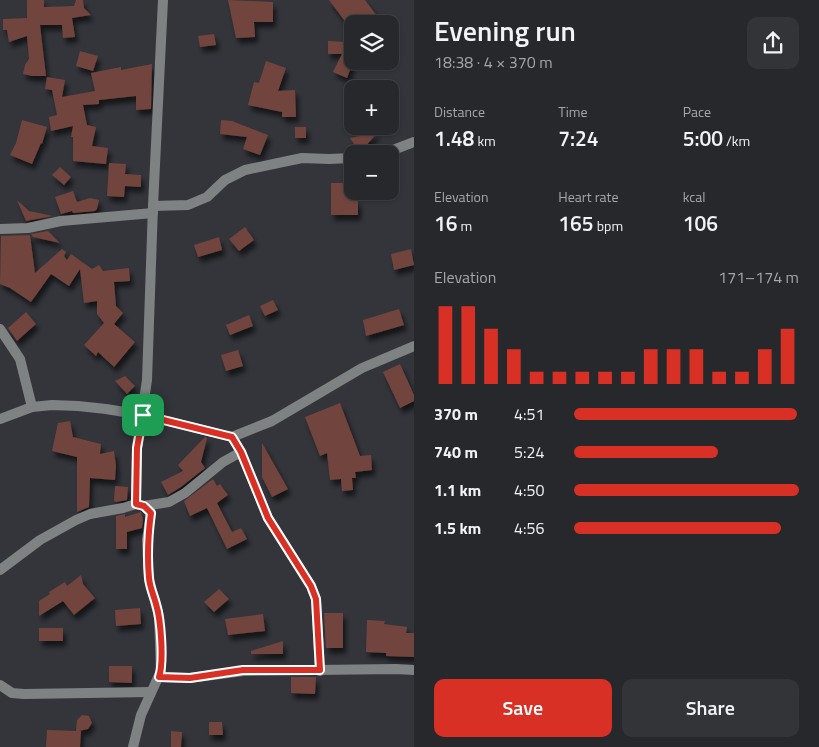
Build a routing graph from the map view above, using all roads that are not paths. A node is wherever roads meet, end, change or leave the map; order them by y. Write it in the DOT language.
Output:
graph roads {
  1 [pos="163,0"];
  2 [pos="414,142"];
  3 [pos="399,148"];
  4 [pos="344,159"];
  5 [pos="153,210"];
  6 [pos="0,229"];
  7 [pos="0,329"];
  8 [pos="414,347"];
  9 [pos="32,407"];
  10 [pos="143,415"];
  11 [pos="0,419"];
  12 [pos="232,437"];
  13 [pos="241,452"];
  14 [pos="140,505"];
  15 [pos="0,570"];
  16 [pos="320,670"];
  17 [pos="414,670"];
  18 [pos="159,677"];
  19 [pos="0,685"];
  20 [pos="151,692"];
  21 [pos="133,747"];
  1 -- 5 [label="street"];
  2 -- 3 [label="street"];
  4 -- 5 [label="street"];
  5 -- 6 [label="street"];
  5 -- 10 [label="street"];
  7 -- 9 [label="street"];
  8 -- 12 [label="street"];
  9 -- 10 [label="street"];
  9 -- 11 [label="street"];
  10 -- 12 [label="street"];
  10 -- 14 [label="street"];
  12 -- 13 [label="street"];
  13 -- 14 [label="street"];
  13 -- 16 [label="street"];
  14 -- 15 [label="street"];
  14 -- 18 [label="street"];
  16 -- 17 [label="street"];
  16 -- 18 [label="street"];
  18 -- 20 [label="street"];
  19 -- 20 [label="street"];
  20 -- 21 [label="street"];
}
